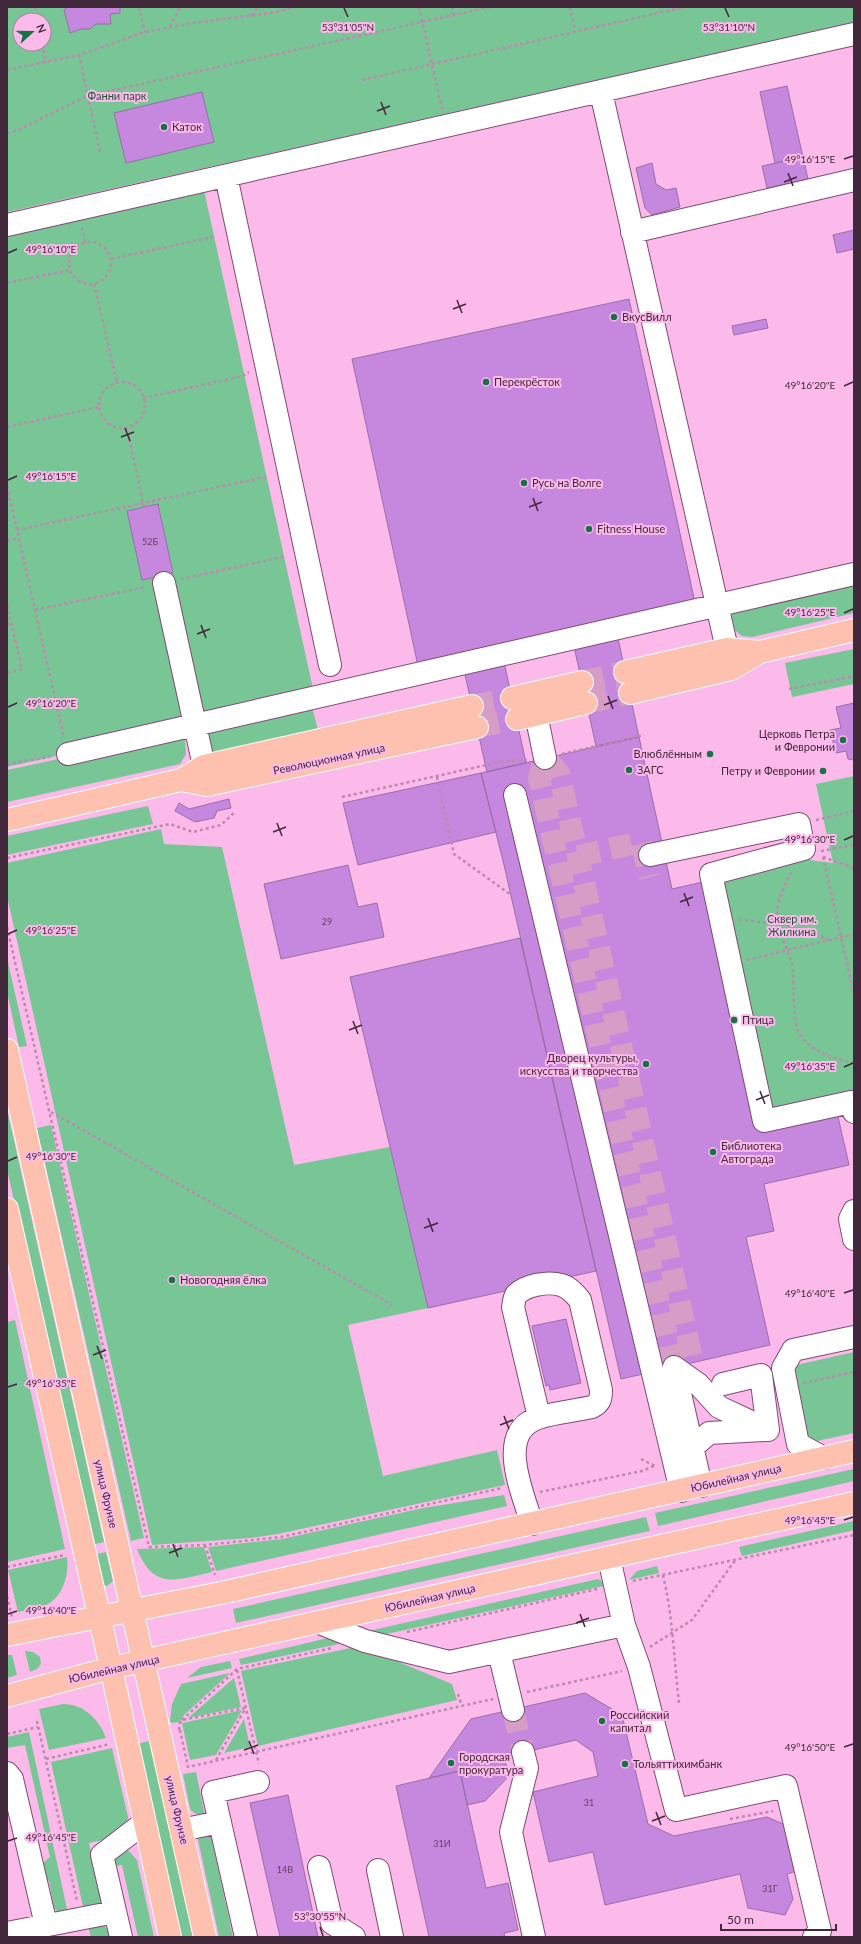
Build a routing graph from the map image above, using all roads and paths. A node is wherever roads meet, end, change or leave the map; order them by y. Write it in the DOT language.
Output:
graph roads {
  1 [pos="139,7"];
  2 [pos="180,7"];
  3 [pos="258,7"];
  4 [pos="293,7"];
  5 [pos="419,7"];
  6 [pos="452,7"];
  7 [pos="490,7"];
  8 [pos="570,7"];
  9 [pos="685,7"];
  10 [pos="454,15"];
  11 [pos="251,16"];
  12 [pos="423,22"];
  13 [pos="170,27"];
  14 [pos="145,32"];
  15 [pos="575,32"];
  16 [pos="854,34"];
  17 [pos="44,52"];
  18 [pos="79,55"];
  19 [pos="46,62"];
  20 [pos="432,64"];
  21 [pos="7,70"];
  22 [pos="362,80"];
  23 [pos="601,92"];
  24 [pos="87,96"];
  25 [pos="446,127"];
  26 [pos="7,133"];
  27 [pos="100,152"];
  28 [pos="226,176"];
  29 [pos="854,180"];
  30 [pos="7,225"];
  31 [pos="212,230"];
  32 [pos="632,232"];
  33 [pos="213,236"];
  34 [pos="215,244"];
  35 [pos="111,259"];
  36 [pos="70,270"];
  37 [pos="7,283"];
  38 [pos="94,284"];
  39 [pos="265,360"];
  40 [pos="241,368"];
  41 [pos="243,375"];
  42 [pos="117,383"];
  43 [pos="245,383"];
  44 [pos="143,398"];
  45 [pos="99,407"];
  46 [pos="7,427"];
  47 [pos="127,428"];
  48 [pos="264,469"];
  49 [pos="265,476"];
  50 [pos="267,483"];
  51 [pos="7,486"];
  52 [pos="144,503"];
  53 [pos="144,507"];
  54 [pos="17,530"];
  55 [pos="19,538"];
  56 [pos="7,541"];
  57 [pos="284,559"];
  58 [pos="284,565"];
  59 [pos="854,574"];
  60 [pos="164,583"];
  61 [pos="7,605"];
  62 [pos="717,605"];
  63 [pos="11,623"];
  64 [pos="7,625"];
  65 [pos="854,630"];
  66 [pos="727,649"];
  67 [pos="760,652"];
  68 [pos="330,665"];
  69 [pos="7,673"];
  70 [pos="854,676"];
  71 [pos="582,682"];
  72 [pos="789,689"];
  73 [pos="512,698"];
  74 [pos="586,703"];
  75 [pos="472,706"];
  76 [pos="526,717"];
  77 [pos="194,725"];
  78 [pos="477,727"];
  79 [pos="644,735"];
  80 [pos="68,754"];
  81 [pos="545,758"];
  82 [pos="7,764"];
  83 [pos="204,766"];
  84 [pos="437,777"];
  85 [pos="181,780"];
  86 [pos="515,795"];
  87 [pos="342,797"];
  88 [pos="854,811"];
  89 [pos="236,812"];
  90 [pos="7,820"];
  91 [pos="799,824"];
  92 [pos="854,845"];
  93 [pos="812,852"];
  94 [pos="650,855"];
  95 [pos="823,857"];
  96 [pos="7,858"];
  97 [pos="854,868"];
  98 [pos="511,895"];
  99 [pos="720,918"];
  100 [pos="779,924"];
  101 [pos="7,927"];
  102 [pos="854,934"];
  103 [pos="843,937"];
  104 [pos="829,940"];
  105 [pos="787,950"];
  106 [pos="730,964"];
  107 [pos="854,994"];
  108 [pos="7,1050"];
  109 [pos="854,1063"];
  110 [pos="854,1111"];
  111 [pos="50,1112"];
  112 [pos="7,1209"];
  113 [pos="854,1211"];
  114 [pos="854,1239"];
  115 [pos="392,1305"];
  116 [pos="854,1337"];
  117 [pos="693,1362"];
  118 [pos="854,1372"];
  119 [pos="698,1384"];
  120 [pos="723,1384"];
  121 [pos="787,1387"];
  122 [pos="539,1417"];
  123 [pos="768,1430"];
  124 [pos="709,1433"];
  125 [pos="798,1444"];
  126 [pos="693,1447"];
  127 [pos="854,1452"];
  128 [pos="824,1458"];
  129 [pos="663,1460"];
  130 [pos="520,1484"];
  131 [pos="691,1489"];
  132 [pos="854,1503"];
  133 [pos="532,1524"];
  134 [pos="854,1535"];
  135 [pos="205,1545"];
  136 [pos="65,1555"];
  137 [pos="609,1558"];
  138 [pos="736,1559"];
  139 [pos="7,1567"];
  140 [pos="663,1574"];
  141 [pos="216,1575"];
  142 [pos="615,1586"];
  143 [pos="7,1596"];
  144 [pos="133,1611"];
  145 [pos="99,1617"];
  146 [pos="320,1623"];
  147 [pos="624,1625"];
  148 [pos="9,1626"];
  149 [pos="404,1632"];
  150 [pos="673,1633"];
  151 [pos="335,1648"];
  152 [pos="499,1652"];
  153 [pos="144,1661"];
  154 [pos="639,1667"];
  155 [pos="111,1668"];
  156 [pos="237,1669"];
  157 [pos="458,1694"];
  158 [pos="7,1696"];
  159 [pos="511,1703"];
  160 [pos="679,1703"];
  161 [pos="462,1706"];
  162 [pos="245,1708"];
  163 [pos="182,1720"];
  164 [pos="37,1721"];
  165 [pos="38,1727"];
  166 [pos="170,1732"];
  167 [pos="7,1734"];
  168 [pos="111,1744"];
  169 [pos="256,1752"];
  170 [pos="523,1752"];
  171 [pos="46,1759"];
  172 [pos="216,1760"];
  173 [pos="7,1772"];
  174 [pos="258,1774"];
  175 [pos="145,1822"];
  176 [pos="220,1822"];
  177 [pos="181,1830"];
  178 [pos="319,1867"];
  179 [pos="378,1870"];
  180 [pos="115,1912"];
  181 [pos="81,1918"];
  182 [pos="46,1925"];
  183 [pos="7,1933"];
  184 [pos="121,1937"];
  185 [pos="170,1937"];
  186 [pos="205,1937"];
  187 [pos="246,1937"];
  188 [pos="354,1937"];
  189 [pos="392,1937"];
  190 [pos="534,1937"];
  191 [pos="814,1937"];
  1 -- 14 [label="path"];
  2 -- 13 [label="path"];
  3 -- 11 [label="path"];
  4 -- 11 [label="path"];
  5 -- 12 [label="path"];
  6 -- 10 [label="path"];
  7 -- 10 [label="path"];
  8 -- 15 [label="path"];
  9 -- 15 [label="path"];
  10 -- 12 [label="path"];
  11 -- 13 [label="path"];
  12 -- 20 [label="path"];
  12 -- 24 [label="path"];
  13 -- 14 [label="path"];
  14 -- 18 [label="path"];
  15 -- 20 [label="path"];
  16 -- 23 [label="street"];
  17 -- 19 [label="path"];
  18 -- 19 [label="path"];
  18 -- 24 [label="path"];
  19 -- 21 [label="path"];
  20 -- 22 [label="path"];
  20 -- 25 [label="path"];
  23 -- 25 [label="street"];
  23 -- 32 [label="street"];
  24 -- 26 [label="path"];
  24 -- 27 [label="path"];
  25 -- 28 [label="street"];
  28 -- 30 [label="street"];
  28 -- 39 [label="street"];
  29 -- 32 [label="street"];
  31 -- 33 [label="path"];
  32 -- 62 [label="street"];
  33 -- 34 [label="path"];
  33 -- 35 [label="path"];
  35 -- 36 [label="path"];
  35 -- 38 [label="path"];
  36 -- 37 [label="path"];
  36 -- 38 [label="path"];
  38 -- 42 [label="path"];
  39 -- 41 [label="path"];
  39 -- 68 [label="street"];
  40 -- 41 [label="path"];
  41 -- 43 [label="path"];
  41 -- 44 [label="path"];
  42 -- 44 [label="path"];
  42 -- 45 [label="path"];
  44 -- 47 [label="path"];
  45 -- 46 [label="path"];
  45 -- 47 [label="path"];
  47 -- 52 [label="path"];
  48 -- 49 [label="path"];
  49 -- 50 [label="path"];
  49 -- 52 [label="path"];
  51 -- 54 [label="path"];
  52 -- 53 [label="path"];
  52 -- 54 [label="path"];
  54 -- 55 [label="path"];
  55 -- 56 [label="path"];
  55 -- 80 [label="path"];
  57 -- 58 [label="path"];
  59 -- 62 [label="street"];
  60 -- 77 [label="street"];
  61 -- 63 [label="path"];
  62 -- 66 [label="street"];
  62 -- 77 [label="street"];
  63 -- 64 [label="path"];
  63 -- 69 [label="path"];
  65 -- 67 [label="main road"];
  66 -- 67 [label="main road"];
  66 -- 67 [label="main road"];
  70 -- 72 [label="path"];
  71 -- 73 [label="main road"];
  74 -- 76 [label="main road"];
  75 -- 83 [label="main road, Революционная улица"];
  76 -- 81 [label="street"];
  77 -- 80 [label="street"];
  77 -- 83 [label="street"];
  78 -- 85 [label="main road, Революционная улица"];
  79 -- 81 [label="path"];
  80 -- 82 [label="path"];
  81 -- 84 [label="path"];
  83 -- 85 [label="main road, Революционная улица"];
  84 -- 87 [label="path"];
  84 -- 98 [label="path"];
  85 -- 90 [label="main road, Революционная улица"];
  86 -- 129 [label="street"];
  88 -- 91 [label="path"];
  89 -- 96 [label="path"];
  91 -- 93 [label="street"];
  91 -- 94 [label="street"];
  92 -- 93 [label="path"];
  93 -- 95 [label="path"];
  93 -- 99 [label="street"];
  93 -- 100 [label="path"];
  95 -- 97 [label="path"];
  95 -- 103 [label="path"];
  99 -- 100 [label="path"];
  99 -- 106 [label="street"];
  100 -- 104 [label="path"];
  100 -- 105 [label="path"];
  101 -- 111 [label="path"];
  102 -- 103 [label="path"];
  103 -- 104 [label="path"];
  103 -- 107 [label="path"];
  104 -- 105 [label="path"];
  105 -- 106 [label="path"];
  105 -- 109 [label="path"];
  106 -- 110 [label="street"];
  108 -- 144 [label="main road, улица Фрунзе"];
  111 -- 115 [label="path"];
  111 -- 135 [label="path"];
  112 -- 145 [label="main road"];
  113 -- 114 [label="street"];
  116 -- 121 [label="street"];
  117 -- 119 [label="street"];
  118 -- 121 [label="path"];
  119 -- 123 [label="street"];
  119 -- 124 [label="street"];
  119 -- 126 [label="street"];
  120 -- 123 [label="street"];
  121 -- 125 [label="street"];
  122 -- 122 [label="street"];
  122 -- 130 [label="street"];
  123 -- 124 [label="street"];
  123 -- 125 [label="street"];
  124 -- 126 [label="street"];
  125 -- 128 [label="street"];
  126 -- 131 [label="street"];
  127 -- 128 [label="main road, Юбилейная улица"];
  128 -- 131 [label="main road, Юбилейная улица"];
  129 -- 130 [label="path"];
  129 -- 131 [label="street"];
  130 -- 133 [label="street"];
  130 -- 135 [label="path"];
  131 -- 133 [label="main road, Юбилейная улица"];
  132 -- 137 [label="main road, Юбилейная улица"];
  133 -- 144 [label="main road, Юбилейная улица"];
  134 -- 138 [label="path"];
  135 -- 141 [label="path"];
  136 -- 139 [label="path"];
  137 -- 142 [label="street"];
  137 -- 146 [label="main road, Юбилейная улица"];
  138 -- 140 [label="path"];
  138 -- 150 [label="path"];
  140 -- 142 [label="path"];
  140 -- 150 [label="path"];
  142 -- 147 [label="street"];
  142 -- 149 [label="path"];
  143 -- 148 [label="path"];
  144 -- 145 [label="main road, Юбилейная улица"];
  144 -- 153 [label="main road, улица Фрунзе"];
  145 -- 148 [label="main road, Юбилейная улица"];
  145 -- 155 [label="main road"];
  146 -- 152 [label="street"];
  146 -- 153 [label="main road, Юбилейная улица"];
  147 -- 152 [label="street"];
  147 -- 154 [label="street"];
  150 -- 154 [label="path"];
  150 -- 160 [label="path"];
  151 -- 156 [label="path"];
  152 -- 159 [label="street"];
  153 -- 155 [label="main road, Юбилейная улица"];
  153 -- 166 [label="main road, улица Фрунзе"];
  154 -- 159 [label="path"];
  154 -- 191 [label="street"];
  155 -- 158 [label="main road, Юбилейная улица"];
  155 -- 175 [label="main road"];
  156 -- 162 [label="path"];
  156 -- 163 [label="path"];
  157 -- 161 [label="path"];
  159 -- 161 [label="path"];
  161 -- 169 [label="path"];
  162 -- 163 [label="path"];
  162 -- 169 [label="path"];
  162 -- 172 [label="path"];
  163 -- 166 [label="path"];
  164 -- 165 [label="path"];
  165 -- 167 [label="path"];
  165 -- 171 [label="path"];
  166 -- 172 [label="path"];
  166 -- 177 [label="main road, улица Фрунзе"];
  168 -- 171 [label="path"];
  169 -- 172 [label="path"];
  169 -- 174 [label="path"];
  170 -- 190 [label="street"];
  171 -- 181 [label="path"];
  173 -- 182 [label="street"];
  174 -- 176 [label="street"];
  175 -- 180 [label="street"];
  175 -- 185 [label="main road"];
  176 -- 177 [label="street"];
  176 -- 187 [label="street"];
  177 -- 186 [label="main road, улица Фрунзе"];
  178 -- 188 [label="street"];
  179 -- 189 [label="street"];
  180 -- 181 [label="street"];
  180 -- 184 [label="street"];
  181 -- 182 [label="street"];
  182 -- 183 [label="street"];
}
